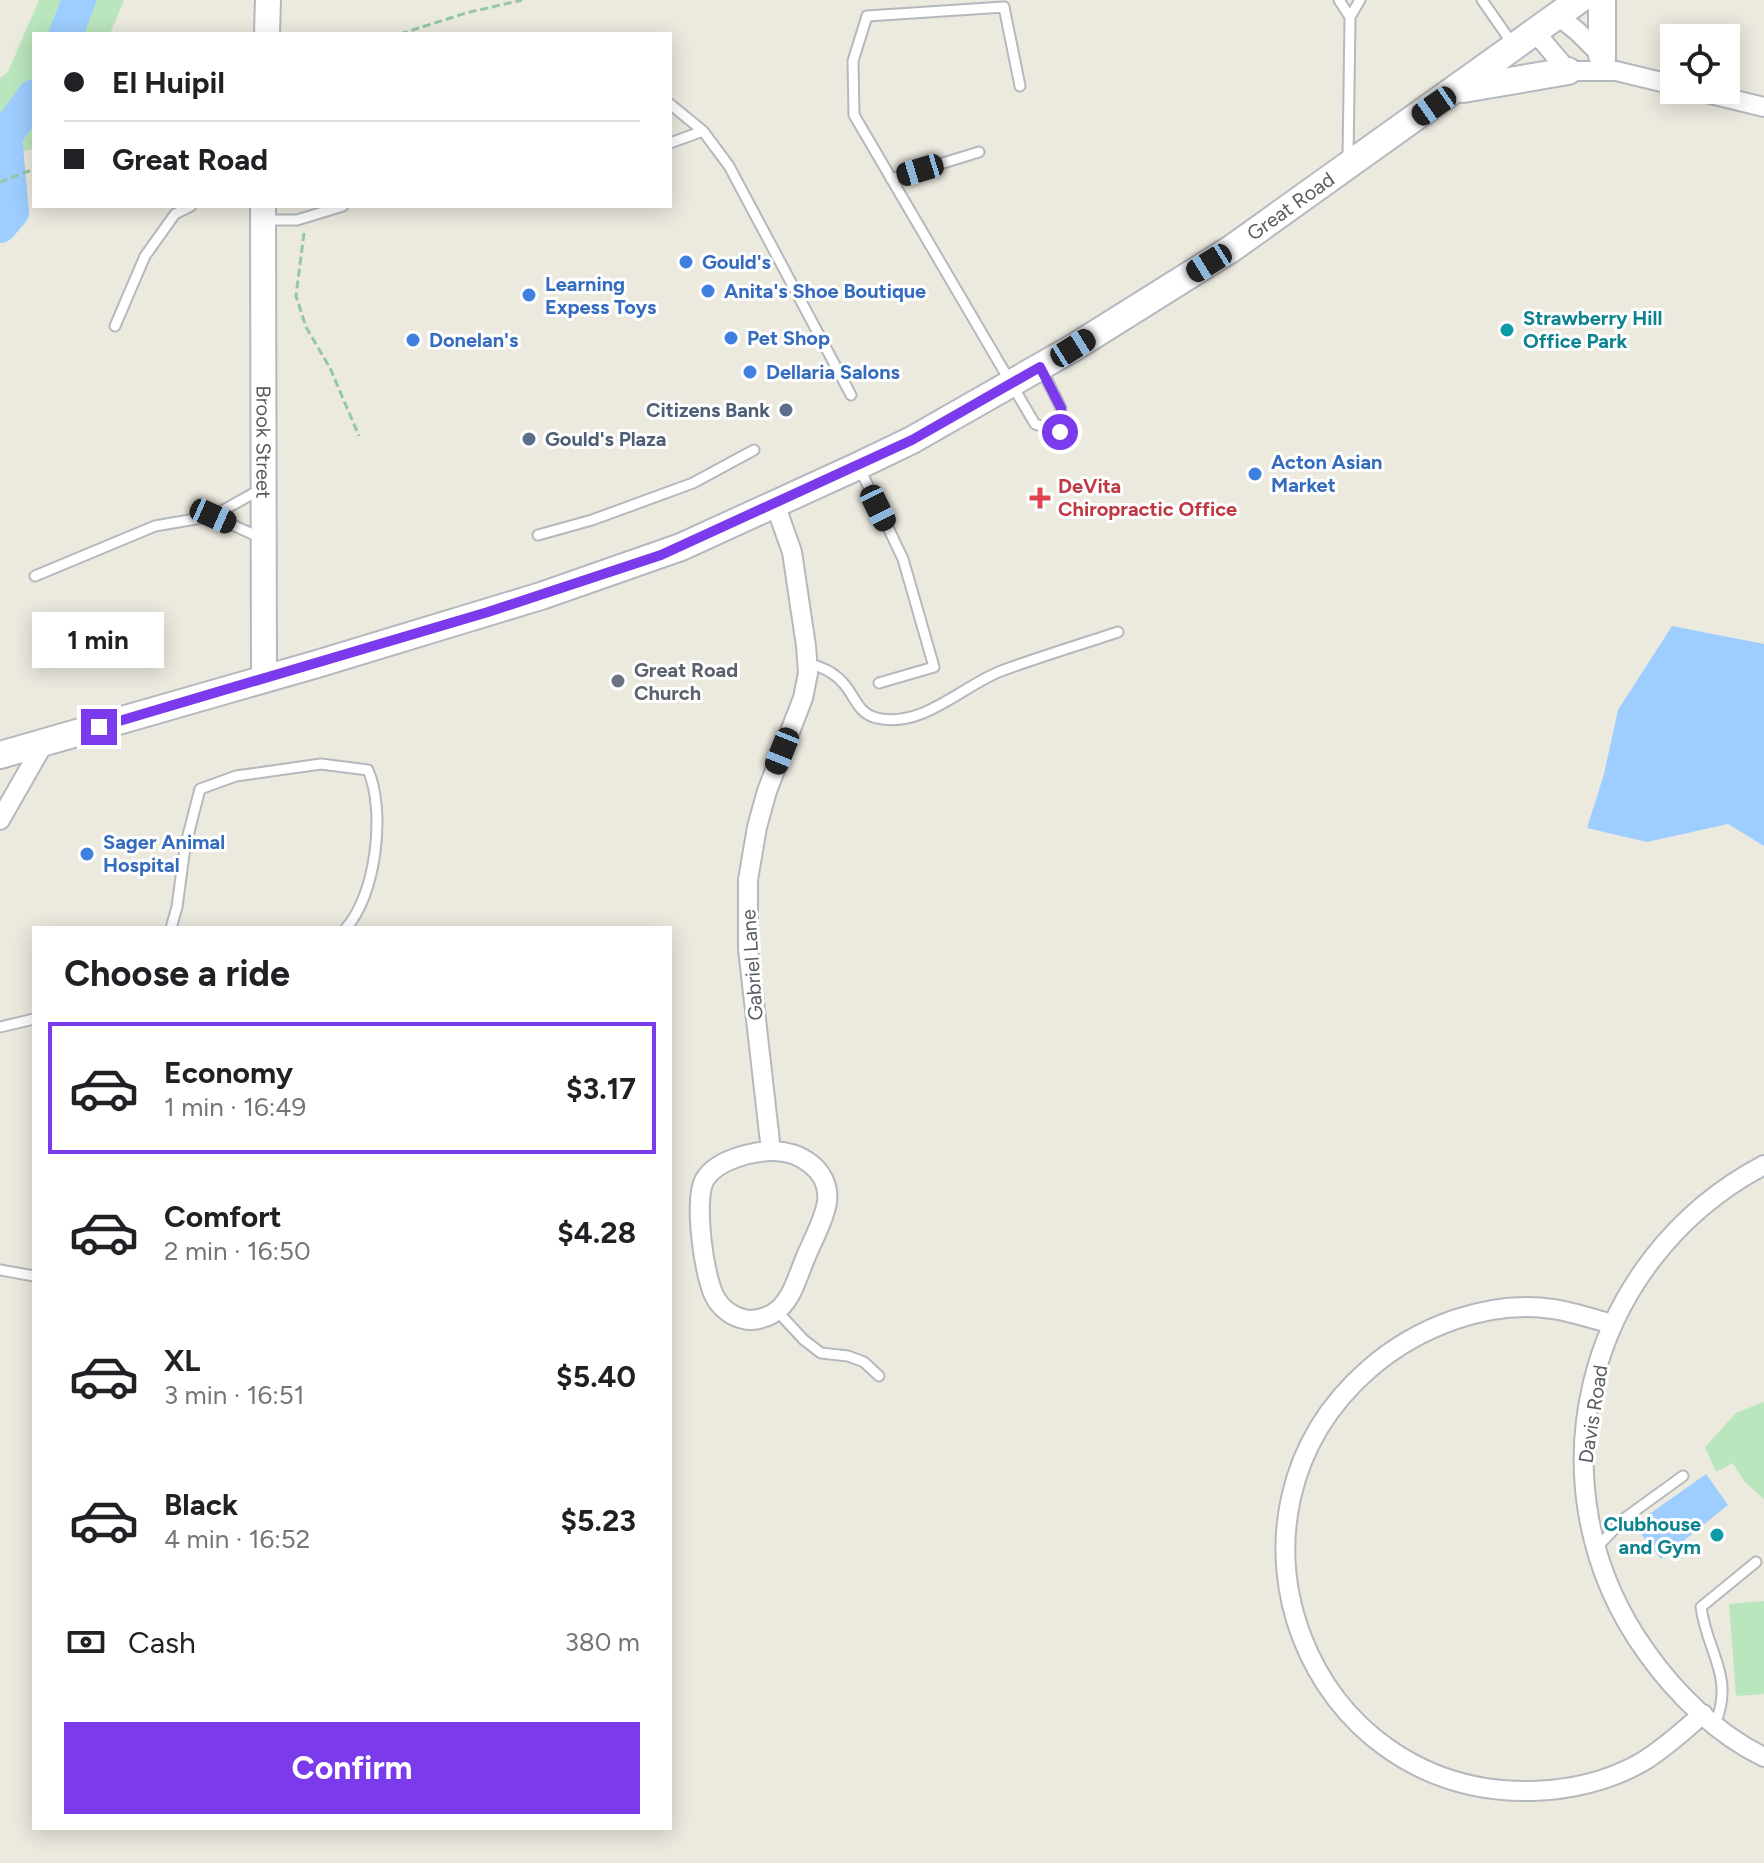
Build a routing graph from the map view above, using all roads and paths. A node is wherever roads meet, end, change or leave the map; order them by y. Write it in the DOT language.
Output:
graph roads {
  1 [pos="268,0"];
  2 [pos="522,0"];
  3 [pos="1339,0"];
  4 [pos="1360,0"];
  5 [pos="1482,0"];
  6 [pos="1579,0"];
  7 [pos="1602,0"];
  8 [pos="1558,16"];
  9 [pos="1350,17"];
  10 [pos="267,32"];
  11 [pos="406,32"];
  12 [pos="1525,39"];
  13 [pos="1609,63"];
  14 [pos="1568,71"];
  15 [pos="1660,80"];
  16 [pos="1020,86"];
  17 [pos="1456,90"];
  18 [pos="1740,101"];
  19 [pos="672,106"];
  20 [pos="1764,107"];
  21 [pos="703,131"];
  22 [pos="672,142"];
  23 [pos="979,152"];
  24 [pos="1348,167"];
  25 [pos="32,170"];
  26 [pos="891,179"];
  27 [pos="0,182"];
  28 [pos="187,208"];
  29 [pos="326,209"];
  30 [pos="263,213"];
  31 [pos="306,218"];
  32 [pos="115,326"];
  33 [pos="1040,367"];
  34 [pos="1010,384"];
  35 [pos="851,395"];
  36 [pos="359,436"];
  37 [pos="754,450"];
  38 [pos="858,466"];
  39 [pos="262,488"];
  40 [pos="775,504"];
  41 [pos="213,516"];
  42 [pos="538,535"];
  43 [pos="264,539"];
  44 [pos="35,576"];
  45 [pos="1118,632"];
  46 [pos="807,663"];
  47 [pos="264,680"];
  48 [pos="879,683"];
  49 [pos="44,743"];
  50 [pos="0,755"];
  51 [pos="0,820"];
  52 [pos="172,926"];
  53 [pos="347,926"];
  54 [pos="32,1019"];
  55 [pos="0,1027"];
  56 [pos="771,1151"];
  57 [pos="1764,1165"];
  58 [pos="0,1270"];
  59 [pos="32,1276"];
  60 [pos="777,1311"];
  61 [pos="1612,1324"];
  62 [pos="879,1376"];
  63 [pos="1683,1476"];
  64 [pos="1595,1549"];
  65 [pos="1756,1562"];
  66 [pos="1709,1719"];
  67 [pos="1764,1757"];
  1 -- 10 [label="street"];
  2 -- 11 [label="path"];
  3 -- 9 [label="lane"];
  4 -- 9 [label="lane"];
  5 -- 12 [label="lane"];
  6 -- 8 [label="main road, Great Road"];
  7 -- 13 [label="main road"];
  8 -- 12 [label="main road, Great Road"];
  8 -- 13 [label="street"];
  9 -- 24 [label="lane"];
  12 -- 14 [label="street"];
  12 -- 17 [label="main road, Great Road"];
  13 -- 14 [label="street"];
  13 -- 15 [label="street"];
  14 -- 17 [label="main road"];
  16 -- 26 [label="lane"];
  17 -- 24 [label="main road, Great Road"];
  18 -- 20 [label="street"];
  19 -- 21 [label="lane"];
  21 -- 22 [label="lane"];
  21 -- 35 [label="lane"];
  23 -- 26 [label="lane"];
  24 -- 33 [label="main road, Great Road"];
  25 -- 27 [label="path"];
  26 -- 34 [label="lane"];
  28 -- 32 [label="lane"];
  29 -- 31 [label="lane"];
  30 -- 31 [label="lane"];
  30 -- 39 [label="street, Brook Street"];
  31 -- 36 [label="path"];
  33 -- 34 [label="main road, Great Road"];
  33 -- 34 [label="lane"];
  34 -- 38 [label="main road, Great Road"];
  37 -- 42 [label="lane"];
  38 -- 40 [label="main road, Great Road"];
  38 -- 48 [label="lane"];
  39 -- 41 [label="lane"];
  39 -- 43 [label="street, Brook Street"];
  40 -- 46 [label="street, Gabriel Lane"];
  40 -- 47 [label="main road, Great Road"];
  41 -- 43 [label="lane"];
  41 -- 44 [label="lane"];
  43 -- 47 [label="street, Brook Street"];
  45 -- 46 [label="lane"];
  46 -- 56 [label="street, Gabriel Lane"];
  47 -- 49 [label="main road, Great Road"];
  49 -- 50 [label="main road, Great Road"];
  49 -- 51 [label="street"];
  52 -- 53 [label="lane"];
  54 -- 55 [label="lane"];
  56 -- 60 [label="street"];
  56 -- 60 [label="street"];
  57 -- 61 [label="street, Davis Road"];
  58 -- 59 [label="lane"];
  60 -- 62 [label="lane"];
  61 -- 64 [label="street, Davis Road"];
  61 -- 66 [label="street"];
  63 -- 64 [label="lane"];
  64 -- 66 [label="street, Davis Road"];
  65 -- 66 [label="lane"];
  66 -- 67 [label="street, Davis Road"];
}
